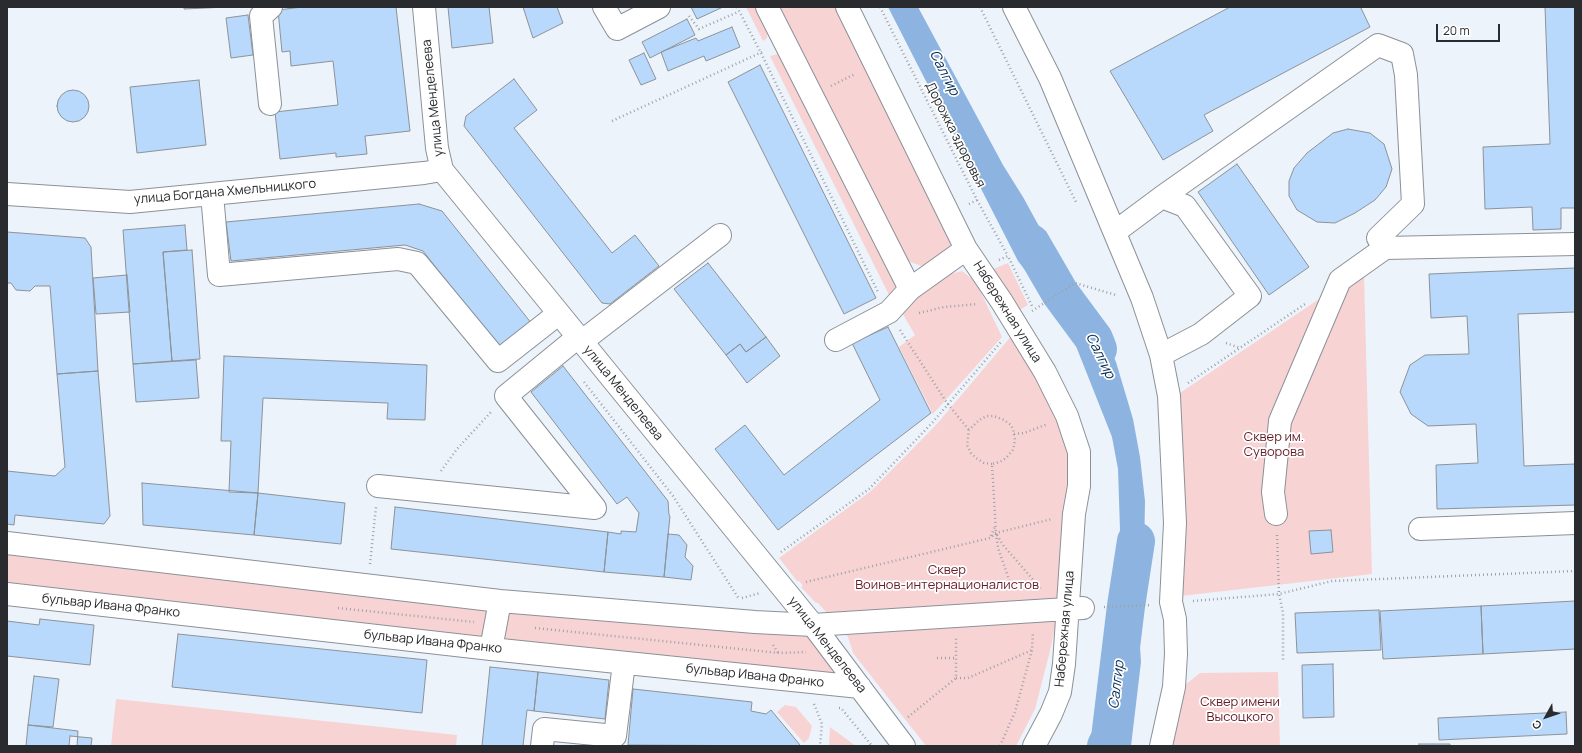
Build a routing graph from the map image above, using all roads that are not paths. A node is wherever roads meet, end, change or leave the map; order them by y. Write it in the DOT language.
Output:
graph roads {
  1 [pos="271,7"];
  2 [pos="424,7"];
  3 [pos="604,7"];
  4 [pos="659,7"];
  5 [pos="767,7"];
  6 [pos="847,7"];
  7 [pos="1014,7"];
  8 [pos="270,104"];
  9 [pos="442,170"];
  10 [pos="7,194"];
  11 [pos="212,194"];
  12 [pos="1162,197"];
  13 [pos="1115,232"];
  14 [pos="720,235"];
  15 [pos="1575,244"];
  16 [pos="1385,248"];
  17 [pos="966,249"];
  18 [pos="910,289"];
  19 [pos="558,314"];
  20 [pos="580,340"];
  21 [pos="836,340"];
  22 [pos="1161,355"];
  23 [pos="378,486"];
  24 [pos="1276,514"];
  25 [pos="1575,523"];
  26 [pos="1420,529"];
  27 [pos="7,543"];
  28 [pos="7,594"];
  29 [pos="500,601"];
  30 [pos="1075,608"];
  31 [pos="813,625"];
  32 [pos="491,648"];
  33 [pos="624,663"];
  34 [pos="860,687"];
  35 [pos="542,746"];
  36 [pos="904,746"];
  37 [pos="1034,746"];
  38 [pos="1161,746"];
  1 -- 8 [label="street"];
  2 -- 9 [label="street, улица Менделеева"];
  3 -- 4 [label="street"];
  5 -- 18 [label="street"];
  6 -- 17 [label="street"];
  7 -- 13 [label="street"];
  9 -- 11 [label="street, улица Богдана Хмельницкого"];
  9 -- 19 [label="street, улица Менделеева"];
  10 -- 11 [label="street, улица Богдана Хмельницкого"];
  11 -- 19 [label="street"];
  12 -- 13 [label="street"];
  12 -- 16 [label="street"];
  12 -- 22 [label="street"];
  13 -- 22 [label="street"];
  14 -- 20 [label="street"];
  15 -- 16 [label="street"];
  16 -- 24 [label="street"];
  17 -- 18 [label="street, Набережная улица"];
  17 -- 30 [label="street, Набережная улица"];
  18 -- 21 [label="street, Набережная улица"];
  19 -- 20 [label="street, улица Менделеева"];
  20 -- 23 [label="street"];
  20 -- 31 [label="street, улица Менделеева"];
  22 -- 38 [label="street"];
  25 -- 26 [label="street"];
  27 -- 29 [label="street"];
  28 -- 32 [label="street, бульвар Ивана Франко"];
  29 -- 31 [label="street"];
  29 -- 32 [label="street"];
  30 -- 31 [label="street"];
  30 -- 37 [label="street, Набережная улица"];
  31 -- 34 [label="street, улица Менделеева"];
  32 -- 33 [label="street, бульвар Ивана Франко"];
  33 -- 34 [label="street, бульвар Ивана Франко"];
  33 -- 35 [label="street"];
  34 -- 36 [label="street, улица Менделеева"];
}
